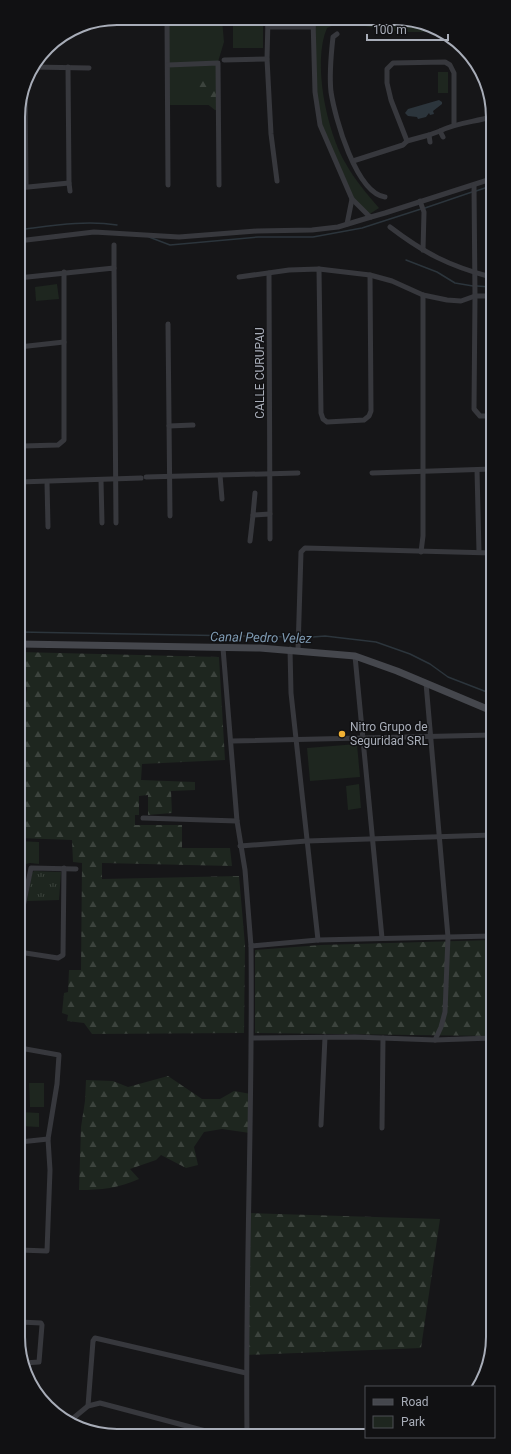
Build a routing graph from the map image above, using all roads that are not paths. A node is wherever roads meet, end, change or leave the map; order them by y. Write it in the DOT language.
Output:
graph roads {
  1 [pos="167,25"];
  2 [pos="268,27"];
  3 [pos="313,27"];
  4 [pos="336,34"];
  5 [pos="267,59"];
  6 [pos="224,60"];
  7 [pos="168,65"];
  8 [pos="40,67"];
  9 [pos="68,67"];
  10 [pos="89,68"];
  11 [pos="25,110"];
  12 [pos="486,118"];
  13 [pos="454,125"];
  14 [pos="440,131"];
  15 [pos="429,135"];
  16 [pos="443,138"];
  17 [pos="406,141"];
  18 [pos="430,142"];
  19 [pos="353,161"];
  20 [pos="277,181"];
  21 [pos="486,181"];
  22 [pos="68,183"];
  23 [pos="219,184"];
  24 [pos="168,185"];
  25 [pos="474,185"];
  26 [pos="26,186"];
  27 [pos="70,191"];
  28 [pos="385,197"];
  29 [pos="352,199"];
  30 [pos="422,207"];
  31 [pos="372,217"];
  32 [pos="347,224"];
  33 [pos="390,227"];
  34 [pos="25,240"];
  35 [pos="114,245"];
  36 [pos="423,250"];
  37 [pos="114,268"];
  38 [pos="319,269"];
  39 [pos="64,272"];
  40 [pos="269,273"];
  41 [pos="475,273"];
  42 [pos="370,275"];
  43 [pos="486,276"];
  44 [pos="25,277"];
  45 [pos="239,277"];
  46 [pos="423,295"];
  47 [pos="475,296"];
  48 [pos="486,296"];
  49 [pos="168,324"];
  50 [pos="64,342"];
  51 [pos="25,346"];
  52 [pos="486,416"];
  53 [pos="193,425"];
  54 [pos="169,426"];
  55 [pos="25,446"];
  56 [pos="486,469"];
  57 [pos="477,470"];
  58 [pos="422,472"];
  59 [pos="270,473"];
  60 [pos="298,473"];
  61 [pos="372,474"];
  62 [pos="220,475"];
  63 [pos="170,477"];
  64 [pos="116,479"];
  65 [pos="101,480"];
  66 [pos="25,482"];
  67 [pos="47,482"];
  68 [pos="255,494"];
  69 [pos="222,499"];
  70 [pos="270,514"];
  71 [pos="252,515"];
  72 [pos="170,516"];
  73 [pos="102,523"];
  74 [pos="116,523"];
  75 [pos="48,527"];
  76 [pos="270,539"];
  77 [pos="250,541"];
  78 [pos="421,552"];
  79 [pos="479,552"];
  80 [pos="486,553"];
  81 [pos="25,644"];
  82 [pos="298,647"];
  83 [pos="223,648"];
  84 [pos="290,649"];
  85 [pos="355,656"];
  86 [pos="426,683"];
  87 [pos="486,708"];
  88 [pos="486,735"];
  89 [pos="296,738"];
  90 [pos="430,738"];
  91 [pos="364,739"];
  92 [pos="232,741"];
  93 [pos="143,818"];
  94 [pos="237,821"];
  95 [pos="486,835"];
  96 [pos="439,838"];
  97 [pos="373,839"];
  98 [pos="307,841"];
  99 [pos="240,846"];
  100 [pos="64,868"];
  101 [pos="76,869"];
  102 [pos="25,891"];
  103 [pos="486,936"];
  104 [pos="448,937"];
  105 [pos="382,938"];
  106 [pos="318,940"];
  107 [pos="251,946"];
  108 [pos="25,953"];
  109 [pos="325,1037"];
  110 [pos="252,1038"];
  111 [pos="384,1038"];
  112 [pos="486,1038"];
  113 [pos="435,1040"];
  114 [pos="25,1049"];
  115 [pos="321,1125"];
  116 [pos="382,1128"];
  117 [pos="48,1140"];
  118 [pos="25,1142"];
  119 [pos="25,1250"];
  120 [pos="25,1322"];
  121 [pos="29,1363"];
  122 [pos="246,1374"];
  123 [pos="88,1406"];
  124 [pos="73,1418"];
  125 [pos="198,1429"];
  126 [pos="247,1429"];
  1 -- 7 [label="street"];
  2 -- 3 [label="street"];
  2 -- 5 [label="street"];
  3 -- 29 [label="street"];
  4 -- 19 [label="street"];
  5 -- 6 [label="street"];
  5 -- 20 [label="street"];
  7 -- 23 [label="street"];
  7 -- 24 [label="street"];
  8 -- 9 [label="street"];
  9 -- 10 [label="street"];
  9 -- 22 [label="street"];
  11 -- 26 [label="street"];
  12 -- 13 [label="street"];
  13 -- 14 [label="street"];
  13 -- 17 [label="street"];
  14 -- 15 [label="street"];
  14 -- 16 [label="street"];
  15 -- 17 [label="street"];
  15 -- 18 [label="street"];
  17 -- 19 [label="street"];
  19 -- 28 [label="street"];
  21 -- 25 [label="street"];
  22 -- 26 [label="street"];
  22 -- 27 [label="street"];
  25 -- 30 [label="street"];
  25 -- 41 [label="street"];
  29 -- 31 [label="street"];
  29 -- 32 [label="street"];
  30 -- 31 [label="street"];
  30 -- 36 [label="street"];
  31 -- 32 [label="street"];
  32 -- 34 [label="street"];
  33 -- 36 [label="street"];
  35 -- 37 [label="street"];
  36 -- 41 [label="street"];
  37 -- 39 [label="street"];
  37 -- 64 [label="street"];
  38 -- 40 [label="street"];
  38 -- 42 [label="street"];
  38 -- 42 [label="street"];
  39 -- 44 [label="street"];
  39 -- 50 [label="street"];
  40 -- 45 [label="street"];
  40 -- 59 [label="street, CALLE CURUPAU"];
  41 -- 43 [label="street"];
  41 -- 47 [label="street"];
  42 -- 46 [label="street"];
  46 -- 47 [label="street"];
  46 -- 58 [label="street"];
  47 -- 48 [label="street"];
  47 -- 52 [label="street"];
  49 -- 54 [label="street"];
  50 -- 51 [label="street"];
  50 -- 55 [label="street"];
  53 -- 54 [label="street"];
  54 -- 63 [label="street"];
  56 -- 57 [label="street"];
  57 -- 58 [label="street"];
  57 -- 79 [label="street"];
  58 -- 61 [label="street"];
  58 -- 78 [label="street"];
  59 -- 60 [label="street"];
  59 -- 62 [label="street"];
  59 -- 70 [label="street, CALLE CURUPAU"];
  62 -- 63 [label="street"];
  62 -- 69 [label="street"];
  63 -- 64 [label="street"];
  63 -- 72 [label="street"];
  64 -- 65 [label="street"];
  64 -- 74 [label="street"];
  65 -- 67 [label="street"];
  65 -- 73 [label="street"];
  66 -- 67 [label="street"];
  67 -- 75 [label="street"];
  68 -- 71 [label="street"];
  70 -- 71 [label="street"];
  70 -- 76 [label="street, CALLE CURUPAU"];
  71 -- 77 [label="street"];
  78 -- 79 [label="street"];
  78 -- 82 [label="street"];
  79 -- 80 [label="street"];
  81 -- 83 [label="street"];
  82 -- 84 [label="street"];
  82 -- 85 [label="street"];
  83 -- 84 [label="street"];
  83 -- 92 [label="street"];
  84 -- 89 [label="street"];
  85 -- 86 [label="street"];
  85 -- 91 [label="street"];
  86 -- 87 [label="street"];
  86 -- 90 [label="street"];
  88 -- 90 [label="street"];
  89 -- 91 [label="street"];
  89 -- 92 [label="street"];
  89 -- 98 [label="street"];
  90 -- 91 [label="street"];
  90 -- 96 [label="street"];
  91 -- 97 [label="street"];
  92 -- 94 [label="street"];
  93 -- 94 [label="street"];
  94 -- 99 [label="street"];
  95 -- 96 [label="street"];
  96 -- 97 [label="street"];
  96 -- 104 [label="street"];
  97 -- 98 [label="street"];
  97 -- 105 [label="street"];
  98 -- 99 [label="street"];
  98 -- 106 [label="street"];
  99 -- 107 [label="street"];
  100 -- 101 [label="street"];
  100 -- 102 [label="street"];
  100 -- 108 [label="street"];
  103 -- 104 [label="street"];
  104 -- 105 [label="street"];
  104 -- 113 [label="street"];
  105 -- 106 [label="street"];
  106 -- 107 [label="street"];
  107 -- 110 [label="street"];
  109 -- 110 [label="street"];
  109 -- 111 [label="street"];
  109 -- 115 [label="street"];
  110 -- 122 [label="street"];
  111 -- 113 [label="street"];
  111 -- 116 [label="street"];
  112 -- 113 [label="street"];
  114 -- 117 [label="street"];
  117 -- 118 [label="street"];
  117 -- 119 [label="street"];
  120 -- 121 [label="street"];
  122 -- 123 [label="street"];
  122 -- 126 [label="street"];
  123 -- 124 [label="street"];
  123 -- 125 [label="street"];
}
